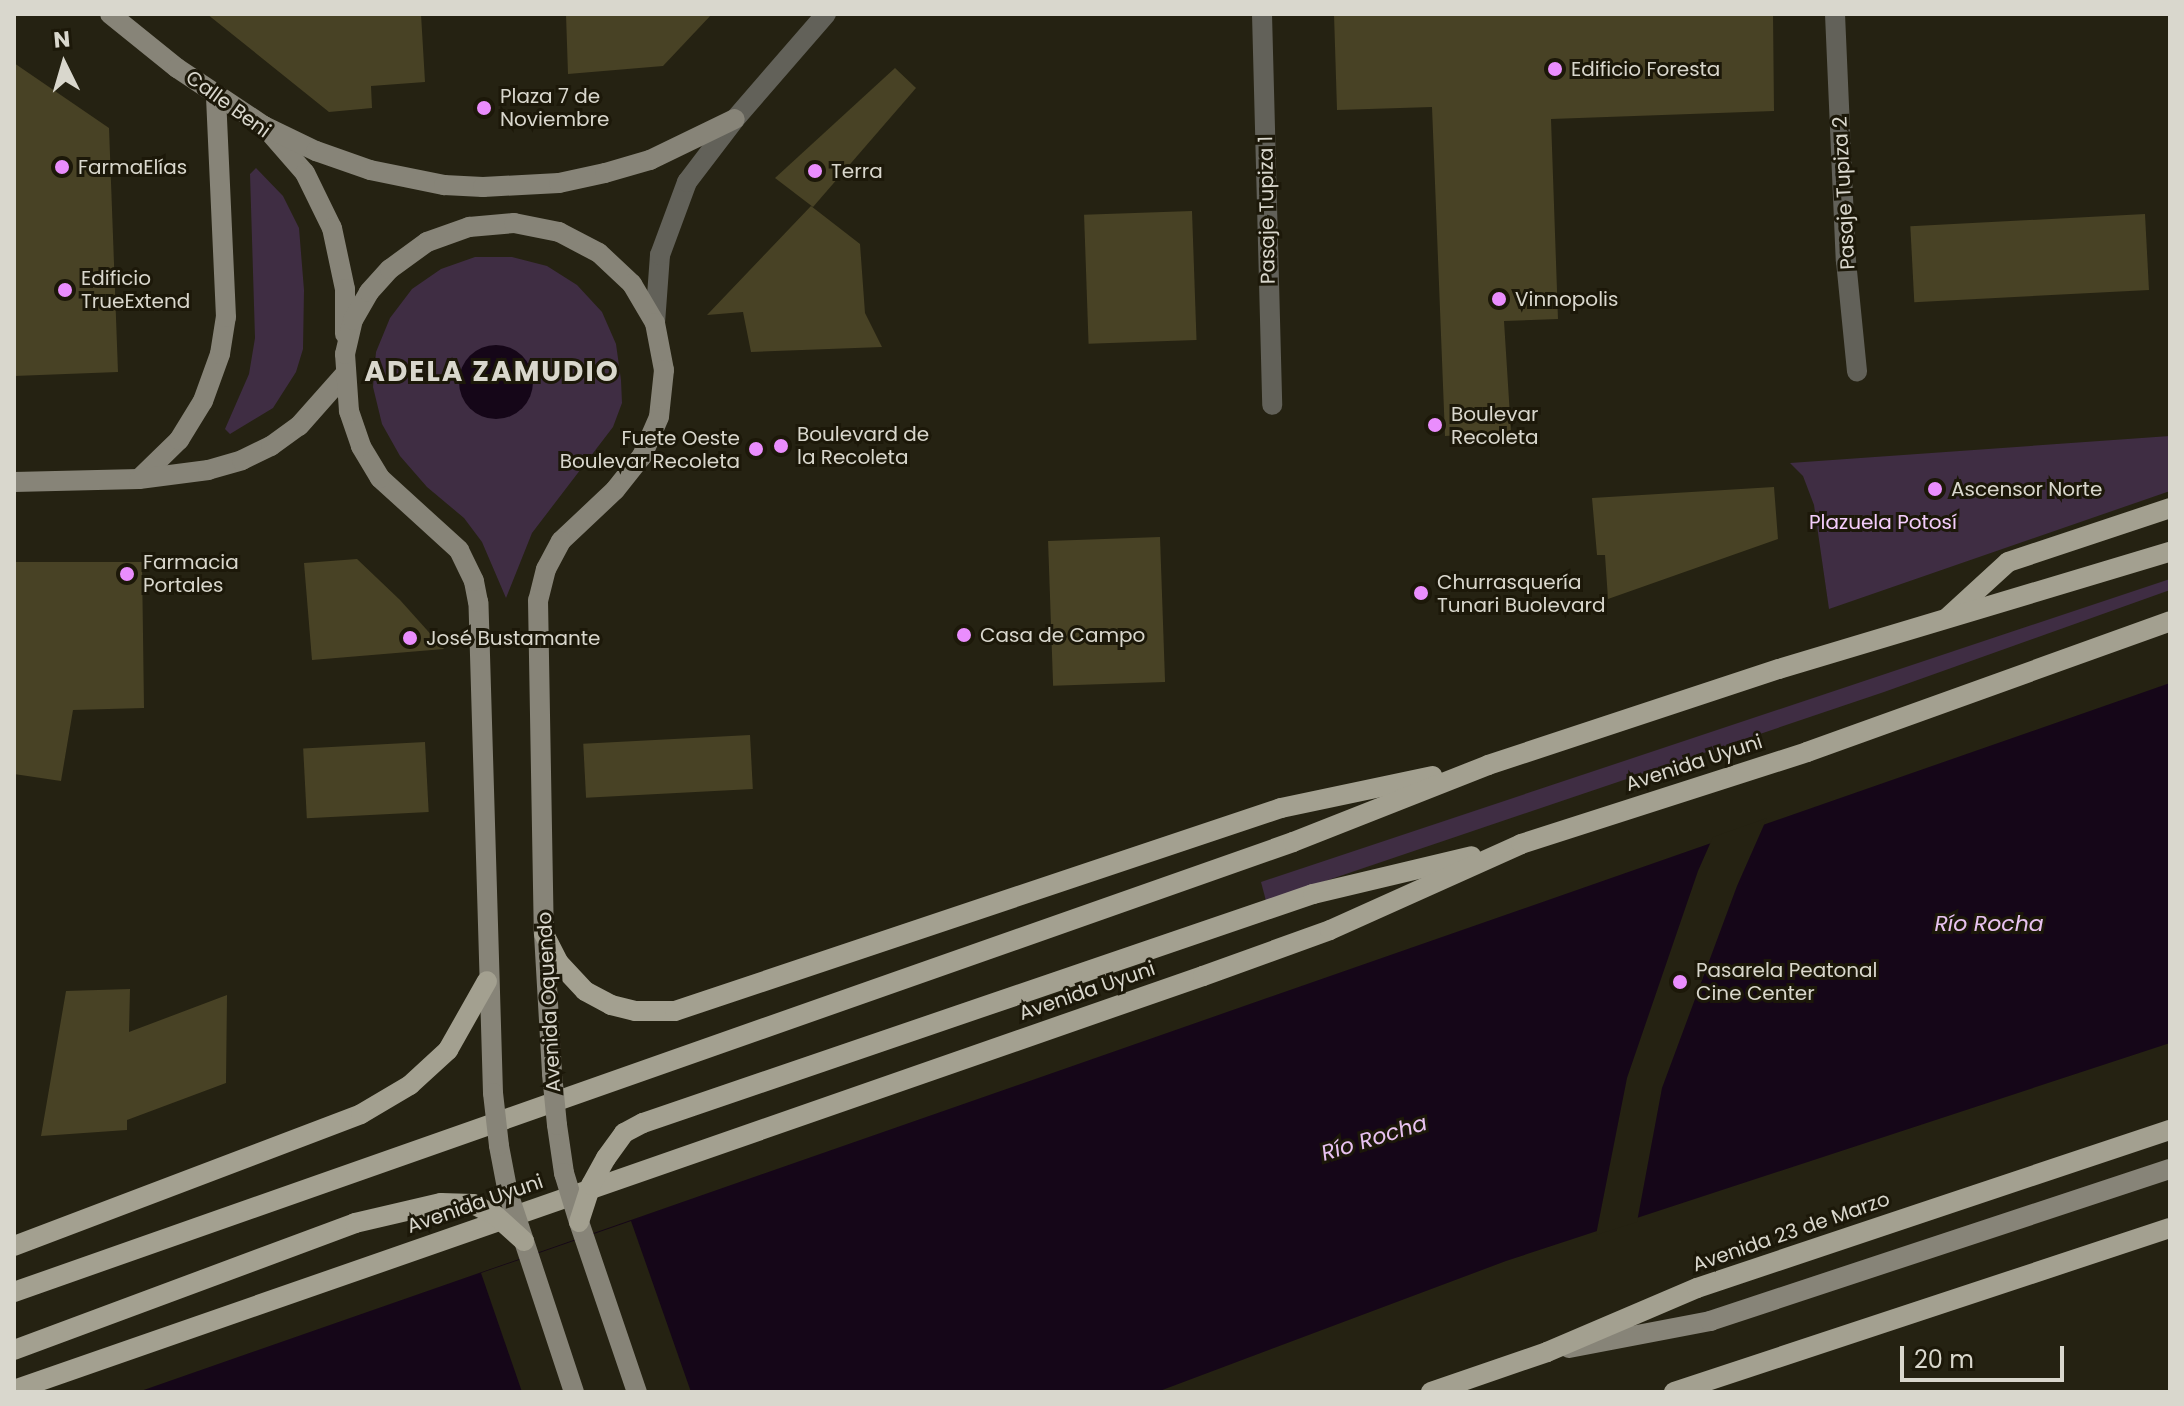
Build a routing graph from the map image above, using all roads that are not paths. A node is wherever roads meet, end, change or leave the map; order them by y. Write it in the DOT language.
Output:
graph roads {
  1 [pos="110,14"];
  2 [pos="826,14"];
  3 [pos="1262,14"];
  4 [pos="1835,14"];
  5 [pos="216,95"];
  6 [pos="735,119"];
  7 [pos="264,126"];
  8 [pos="655,323"];
  9 [pos="345,364"];
  10 [pos="1857,371"];
  11 [pos="1272,405"];
  12 [pos="139,479"];
  13 [pos="14,482"];
  14 [pos="2170,508"];
  15 [pos="2170,552"];
  16 [pos="1943,621"];
  17 [pos="2170,621"];
  18 [pos="1488,765"];
  19 [pos="1521,844"];
  20 [pos="544,934"];
  21 [pos="487,981"];
  22 [pos="2170,1130"];
  23 [pos="2170,1169"];
  24 [pos="2170,1228"];
  25 [pos="582,1230"];
  26 [pos="14,1246"];
  27 [pos="526,1249"];
  28 [pos="14,1292"];
  29 [pos="14,1350"];
  30 [pos="1547,1352"];
  31 [pos="14,1390"];
  32 [pos="574,1392"];
  33 [pos="637,1392"];
  34 [pos="1431,1392"];
  35 [pos="1674,1392"];
  1 -- 5 [label="main road, Calle Beni"];
  2 -- 6 [label="street"];
  3 -- 11 [label="street, Pasaje Tupiza 1"];
  4 -- 10 [label="street, Pasaje Tupiza 2"];
  5 -- 7 [label="main road, Calle Beni"];
  5 -- 12 [label="main road"];
  6 -- 7 [label="main road"];
  6 -- 8 [label="street"];
  7 -- 9 [label="main road, Calle Beni"];
  8 -- 9 [label="main road, Avenida Oquendo"];
  8 -- 20 [label="main road, Avenida Oquendo"];
  9 -- 12 [label="main road"];
  9 -- 21 [label="main road, Calle Beni"];
  12 -- 13 [label="main road"];
  14 -- 16 [label="main road"];
  15 -- 16 [label="main road"];
  16 -- 18 [label="main road"];
  17 -- 19 [label="main road, Avenida Uyuni"];
  18 -- 20 [label="main road"];
  18 -- 28 [label="main road"];
  19 -- 25 [label="main road, bridge"];
  19 -- 31 [label="main road, Avenida Uyuni"];
  20 -- 25 [label="main road, Avenida Oquendo, bridge"];
  21 -- 26 [label="main road"];
  21 -- 27 [label="main road, bridge"];
  22 -- 30 [label="main road, Avenida 23 de Marzo"];
  23 -- 30 [label="main road"];
  24 -- 35 [label="main road"];
  25 -- 33 [label="main road, Avenida Oquendo"];
  27 -- 29 [label="main road, bridge"];
  27 -- 32 [label="main road"];
  30 -- 34 [label="main road, Avenida 23 de Marzo"];
}
